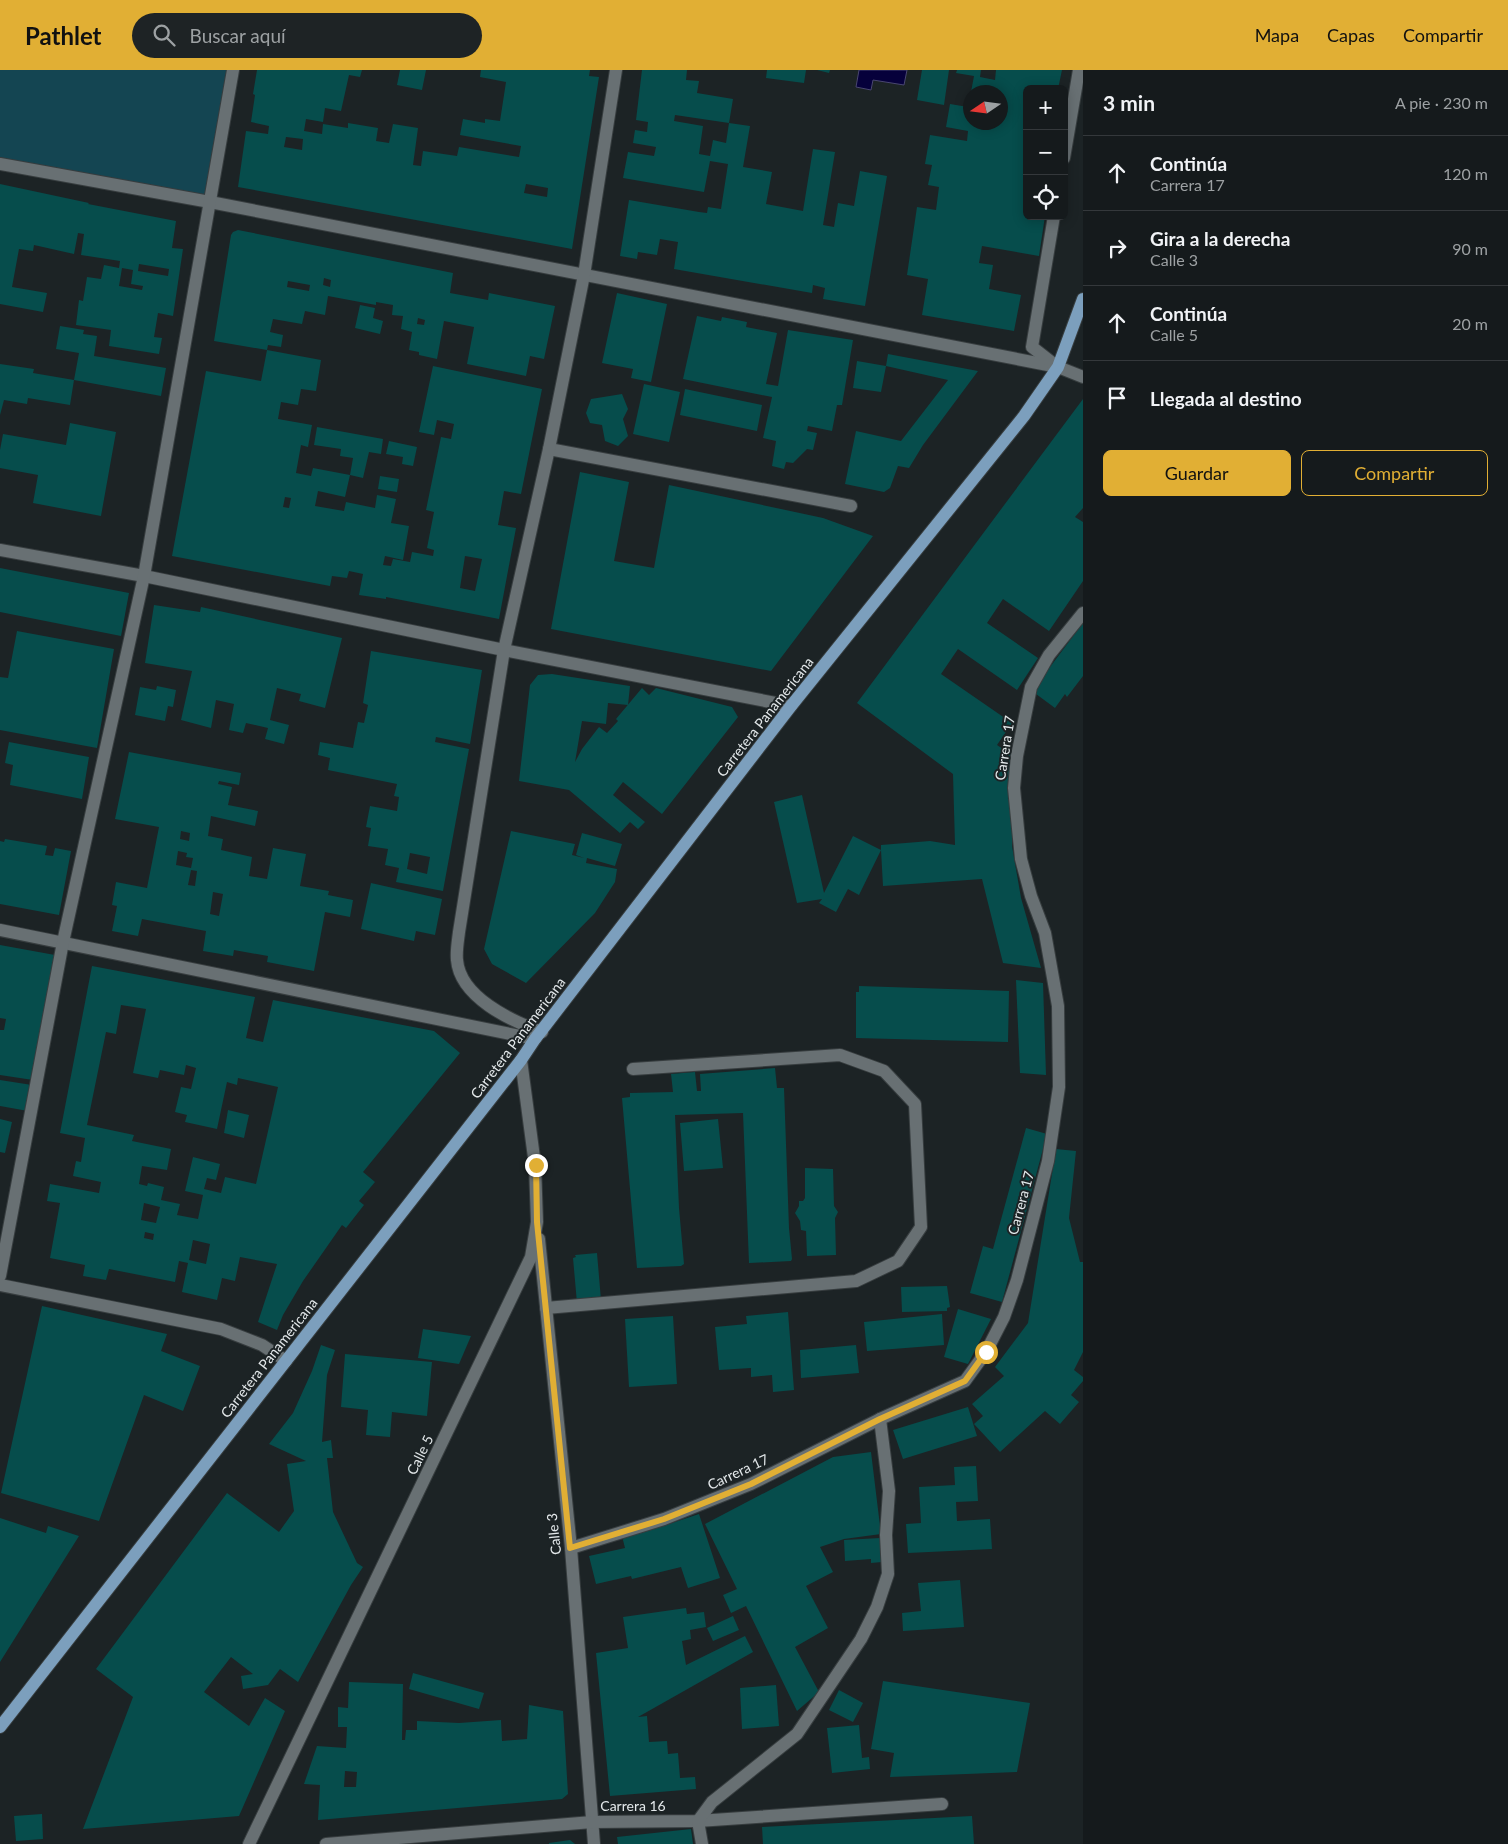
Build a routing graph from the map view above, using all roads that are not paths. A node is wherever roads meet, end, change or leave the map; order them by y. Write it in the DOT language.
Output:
graph roads {
  1 [pos="233,70"];
  2 [pos="616,70"];
  3 [pos="1079,70"];
  4 [pos="1068,135"];
  5 [pos="0,164"];
  6 [pos="210,202"];
  7 [pos="1053,220"];
  8 [pos="584,274"];
  9 [pos="1083,299"];
  10 [pos="1058,368"];
  11 [pos="1083,377"];
  12 [pos="548,449"];
  13 [pos="851,506"];
  14 [pos="0,550"];
  15 [pos="144,576"];
  16 [pos="1083,613"];
  17 [pos="504,650"];
  18 [pos="791,706"];
  19 [pos="0,930"];
  20 [pos="63,942"];
  21 [pos="538,1035"];
  22 [pos="521,1060"];
  23 [pos="633,1069"];
  24 [pos="537,1222"];
  25 [pos="0,1276"];
  26 [pos="0,1285"];
  27 [pos="546,1308"];
  28 [pos="286,1361"];
  29 [pos="880,1419"];
  30 [pos="570,1548"];
  31 [pos="0,1727"];
  32 [pos="942,1804"];
  33 [pos="698,1821"];
  34 [pos="592,1822"];
  35 [pos="249,1844"];
  36 [pos="326,1844"];
  37 [pos="594,1844"];
  38 [pos="702,1844"];
  1 -- 6 [label="street"];
  2 -- 8 [label="street"];
  3 -- 4 [label="street"];
  5 -- 6 [label="street"];
  6 -- 8 [label="street"];
  6 -- 15 [label="street"];
  7 -- 10 [label="street"];
  8 -- 10 [label="street"];
  8 -- 12 [label="street"];
  9 -- 10 [label="main road, Carretera Panamericana"];
  10 -- 11 [label="street"];
  10 -- 18 [label="main road, Carretera Panamericana"];
  12 -- 13 [label="street"];
  12 -- 17 [label="street"];
  14 -- 15 [label="street"];
  15 -- 17 [label="street"];
  15 -- 20 [label="street"];
  16 -- 29 [label="street, Carrera 17"];
  17 -- 18 [label="street"];
  17 -- 21 [label="street"];
  18 -- 21 [label="main road, Carretera Panamericana"];
  19 -- 20 [label="street"];
  20 -- 21 [label="street"];
  20 -- 25 [label="street"];
  21 -- 22 [label="main road, Carretera Panamericana"];
  22 -- 24 [label="street, Calle 5"];
  22 -- 28 [label="main road, Carretera Panamericana"];
  23 -- 27 [label="street"];
  24 -- 27 [label="street, Calle 3"];
  24 -- 35 [label="street, Calle 5"];
  26 -- 28 [label="street"];
  27 -- 30 [label="street, Calle 3"];
  28 -- 31 [label="main road, Carretera Panamericana"];
  29 -- 30 [label="street, Carrera 17"];
  29 -- 33 [label="street"];
  30 -- 34 [label="street, Calle 3"];
  32 -- 33 [label="street, Carrera 16"];
  33 -- 34 [label="street, Carrera 16"];
  33 -- 38 [label="street"];
  34 -- 36 [label="street, Carrera 16"];
  34 -- 37 [label="street, Calle 3"];
}
